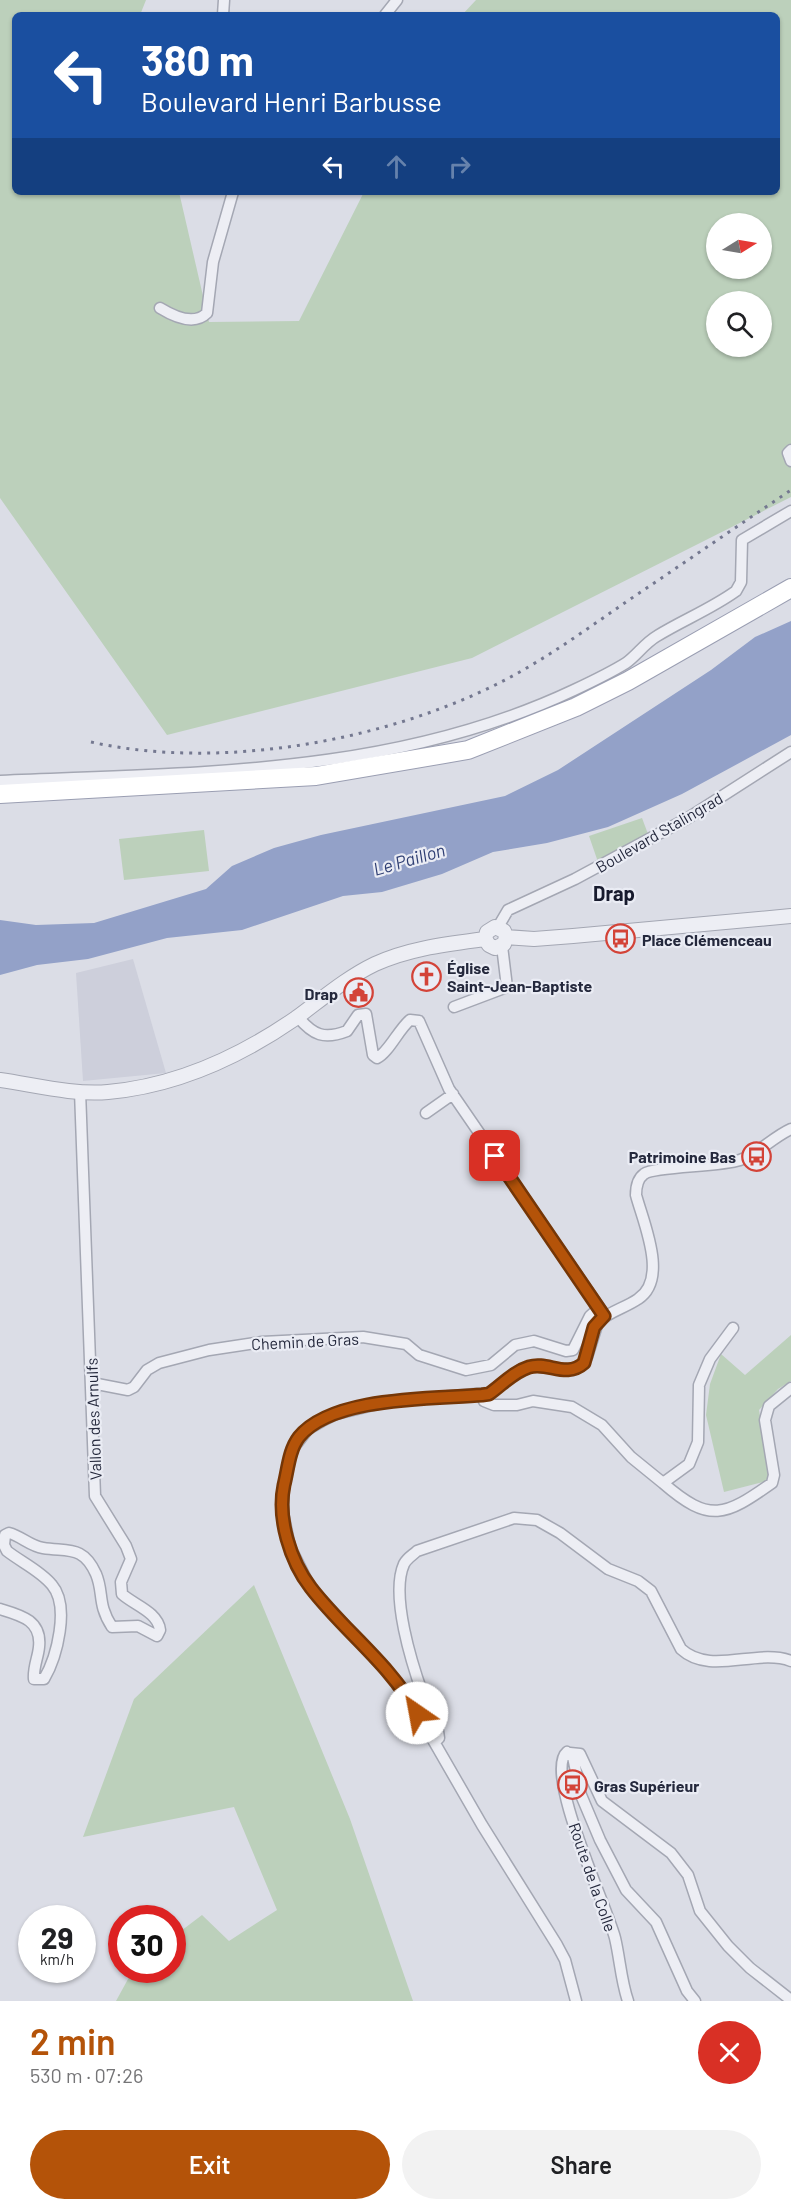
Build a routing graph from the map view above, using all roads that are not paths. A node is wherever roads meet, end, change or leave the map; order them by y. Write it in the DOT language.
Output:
graph roads {
  1 [pos="397,0"];
  2 [pos="387,12"];
  3 [pos="232,195"];
  4 [pos="160,308"];
  5 [pos="791,450"];
  6 [pos="791,462"];
  7 [pos="791,511"];
  8 [pos="791,588"];
  9 [pos="791,596"];
  10 [pos="791,752"];
  11 [pos="0,781"];
  12 [pos="0,794"];
  13 [pos="0,801"];
  14 [pos="791,916"];
  15 [pos="502,937"];
  16 [pos="454,1007"];
  17 [pos="297,1017"];
  18 [pos="0,1080"];
  19 [pos="80,1091"];
  20 [pos="456,1097"];
  21 [pos="426,1113"];
  22 [pos="791,1128"];
  23 [pos="602,1312"];
  24 [pos="733,1328"];
  25 [pos="92,1383"];
  26 [pos="791,1388"];
  27 [pos="482,1395"];
  28 [pos="663,1483"];
  29 [pos="0,1609"];
  30 [pos="791,1661"];
  31 [pos="434,1742"];
  32 [pos="570,1752"];
  33 [pos="791,2000"];
  34 [pos="576,2001"];
  35 [pos="628,2001"];
  36 [pos="695,2001"];
  1 -- 2 [label="street"];
  3 -- 4 [label="street"];
  5 -- 6 [label="street"];
  7 -- 11 [label="street"];
  8 -- 12 [label="main road"];
  9 -- 13 [label="main road"];
  10 -- 15 [label="street, Boulevard Stalingrad"];
  14 -- 15 [label="street"];
  15 -- 16 [label="street"];
  15 -- 17 [label="street"];
  17 -- 19 [label="street"];
  17 -- 20 [label="street"];
  18 -- 19 [label="street"];
  19 -- 25 [label="street, Vallon des Arnulfs"];
  20 -- 21 [label="street"];
  20 -- 23 [label="street"];
  22 -- 23 [label="street"];
  23 -- 25 [label="street, Chemin de Gras"];
  23 -- 27 [label="street"];
  24 -- 28 [label="street"];
  25 -- 29 [label="street, Vallon des Arnulfs"];
  26 -- 28 [label="street"];
  27 -- 28 [label="street"];
  27 -- 31 [label="street"];
  30 -- 31 [label="street"];
  31 -- 34 [label="street"];
  32 -- 33 [label="street"];
  32 -- 35 [label="street, Route de la Colle"];
  32 -- 36 [label="street, Route de la Colle"];
}
